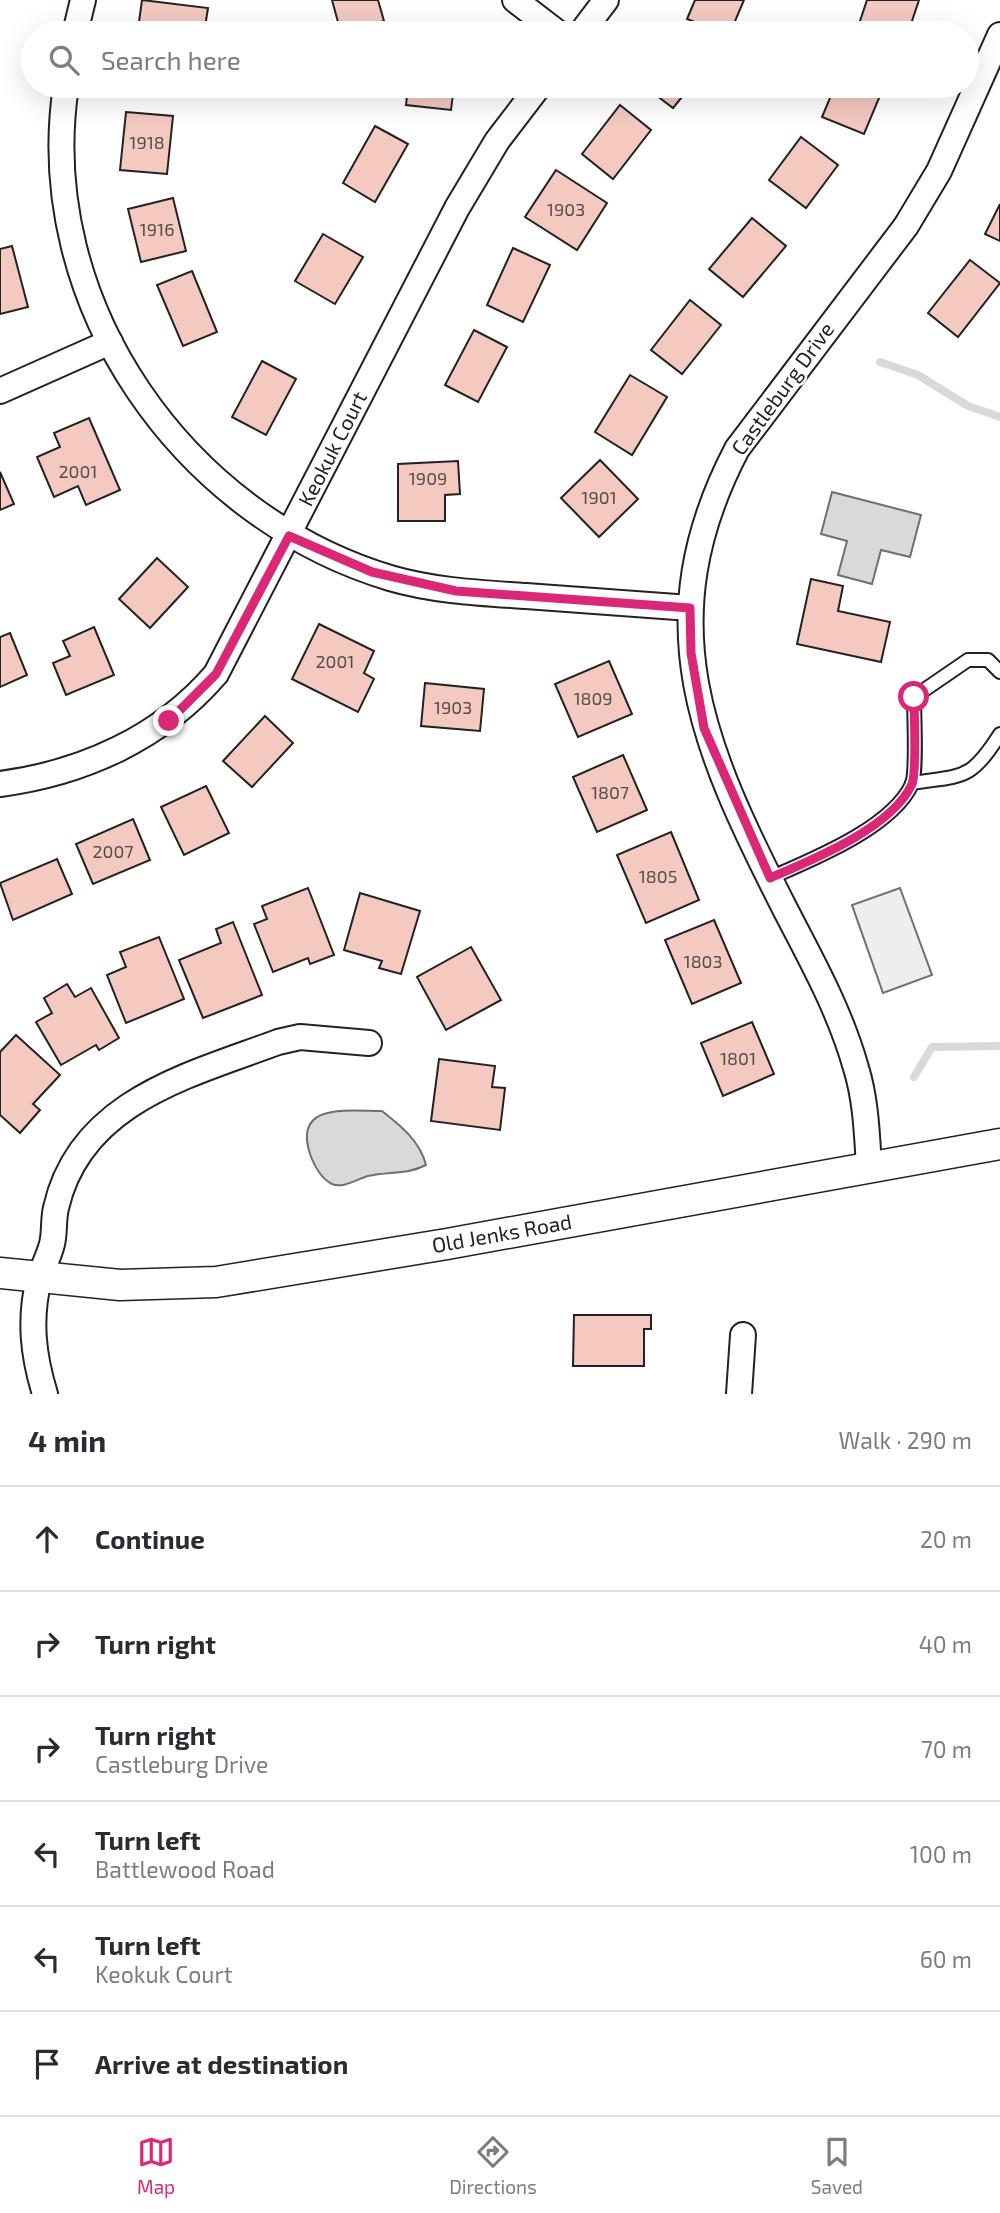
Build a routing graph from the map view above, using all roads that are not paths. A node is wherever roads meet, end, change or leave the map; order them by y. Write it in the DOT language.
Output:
graph roads {
  1 [pos="83,0"];
  2 [pos="515,0"];
  3 [pos="606,0"];
  4 [pos="78,21"];
  5 [pos="542,21"];
  6 [pos="590,21"];
  7 [pos="1000,35"];
  8 [pos="979,82"];
  9 [pos="65,98"];
  10 [pos="530,98"];
  11 [pos="972,98"];
  12 [pos="110,342"];
  13 [pos="0,391"];
  14 [pos="289,536"];
  15 [pos="690,608"];
  16 [pos="1000,672"];
  17 [pos="1000,734"];
  18 [pos="912,783"];
  19 [pos="0,784"];
  20 [pos="770,878"];
  21 [pos="369,1043"];
  22 [pos="1000,1144"];
  23 [pos="869,1167"];
  24 [pos="0,1273"];
  25 [pos="39,1279"];
  26 [pos="743,1335"];
  27 [pos="45,1394"];
  28 [pos="739,1394"];
  1 -- 4 [label="street"];
  2 -- 5 [label="street"];
  3 -- 6 [label="street"];
  7 -- 8 [label="street, Castleburg Drive"];
  9 -- 12 [label="street"];
  10 -- 14 [label="street, Keokuk Court"];
  11 -- 15 [label="street, Castleburg Drive"];
  12 -- 13 [label="street"];
  12 -- 14 [label="street"];
  14 -- 15 [label="street"];
  14 -- 19 [label="street, Keokuk Court"];
  15 -- 20 [label="street, Castleburg Drive"];
  16 -- 18 [label="lane"];
  17 -- 18 [label="lane"];
  18 -- 20 [label="lane"];
  20 -- 23 [label="street, Castleburg Drive"];
  21 -- 25 [label="street"];
  22 -- 23 [label="street, Old Jenks Road"];
  23 -- 25 [label="street, Old Jenks Road"];
  24 -- 25 [label="street, Old Jenks Road"];
  25 -- 27 [label="street"];
  26 -- 28 [label="street"];
}
